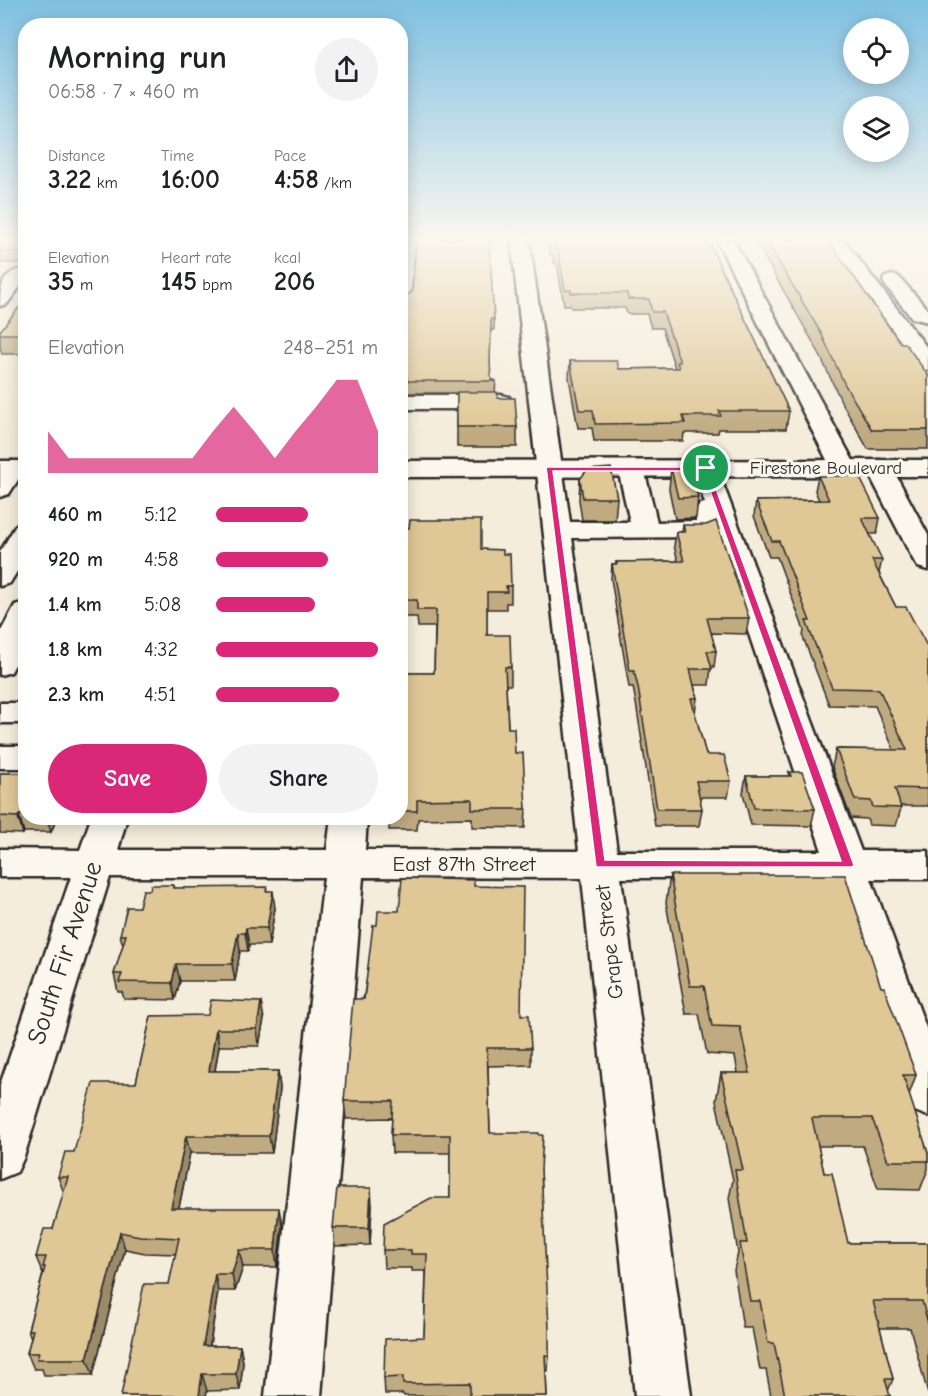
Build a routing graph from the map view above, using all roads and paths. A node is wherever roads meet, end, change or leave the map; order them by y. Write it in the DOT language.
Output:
graph roads {
  1 [pos="528,304"];
  2 [pos="758,304"];
  3 [pos="887,304"];
  4 [pos="911,304"];
  5 [pos="928,316"];
  6 [pos="921,345"];
  7 [pos="928,364"];
  8 [pos="408,402"];
  9 [pos="540,402"];
  10 [pos="844,468"];
  11 [pos="879,468"];
  12 [pos="928,468"];
  13 [pos="408,469"];
  14 [pos="549,469"];
  15 [pos="632,469"];
  16 [pos="710,480"];
  17 [pos="557,530"];
  18 [pos="645,530"];
  19 [pos="18,545"];
  20 [pos="928,561"];
  21 [pos="0,577"];
  22 [pos="0,713"];
  23 [pos="18,713"];
  24 [pos="0,757"];
  25 [pos="18,757"];
  26 [pos="107,825"];
  27 [pos="348,825"];
  28 [pos="0,863"];
  29 [pos="93,863"];
  30 [pos="345,864"];
  31 [pos="600,864"];
  32 [pos="848,865"];
  33 [pos="928,865"];
  34 [pos="928,1096"];
  35 [pos="0,1157"];
  36 [pos="293,1396"];
  37 [pos="663,1396"];
  1 -- 9 [label="street, Grape Street"];
  2 -- 10 [label="street"];
  3 -- 6 [label="street"];
  4 -- 5 [label="street"];
  6 -- 7 [label="street"];
  8 -- 9 [label="street"];
  9 -- 14 [label="street, Grape Street"];
  10 -- 11 [label="street, Firestone Boulevard"];
  10 -- 16 [label="street, Firestone Boulevard"];
  11 -- 12 [label="street, Firestone Boulevard"];
  11 -- 20 [label="street"];
  13 -- 14 [label="street, Firestone Boulevard"];
  14 -- 15 [label="street, Firestone Boulevard"];
  14 -- 17 [label="street, Grape Street"];
  15 -- 16 [label="street, Firestone Boulevard"];
  15 -- 18 [label="street"];
  16 -- 18 [label="street"];
  16 -- 32 [label="street"];
  17 -- 18 [label="street"];
  17 -- 31 [label="street, Grape Street"];
  19 -- 21 [label="street"];
  22 -- 23 [label="street"];
  24 -- 25 [label="street"];
  26 -- 29 [label="street, South Fir Avenue"];
  27 -- 30 [label="street"];
  28 -- 29 [label="street, East 87th Street"];
  29 -- 30 [label="street, East 87th Street"];
  29 -- 35 [label="street, South Fir Avenue"];
  30 -- 31 [label="street, East 87th Street"];
  30 -- 36 [label="street"];
  31 -- 32 [label="street, East 87th Street"];
  31 -- 37 [label="street, Grape Street"];
  32 -- 33 [label="street, East 87th Street"];
  32 -- 34 [label="street"];
}
